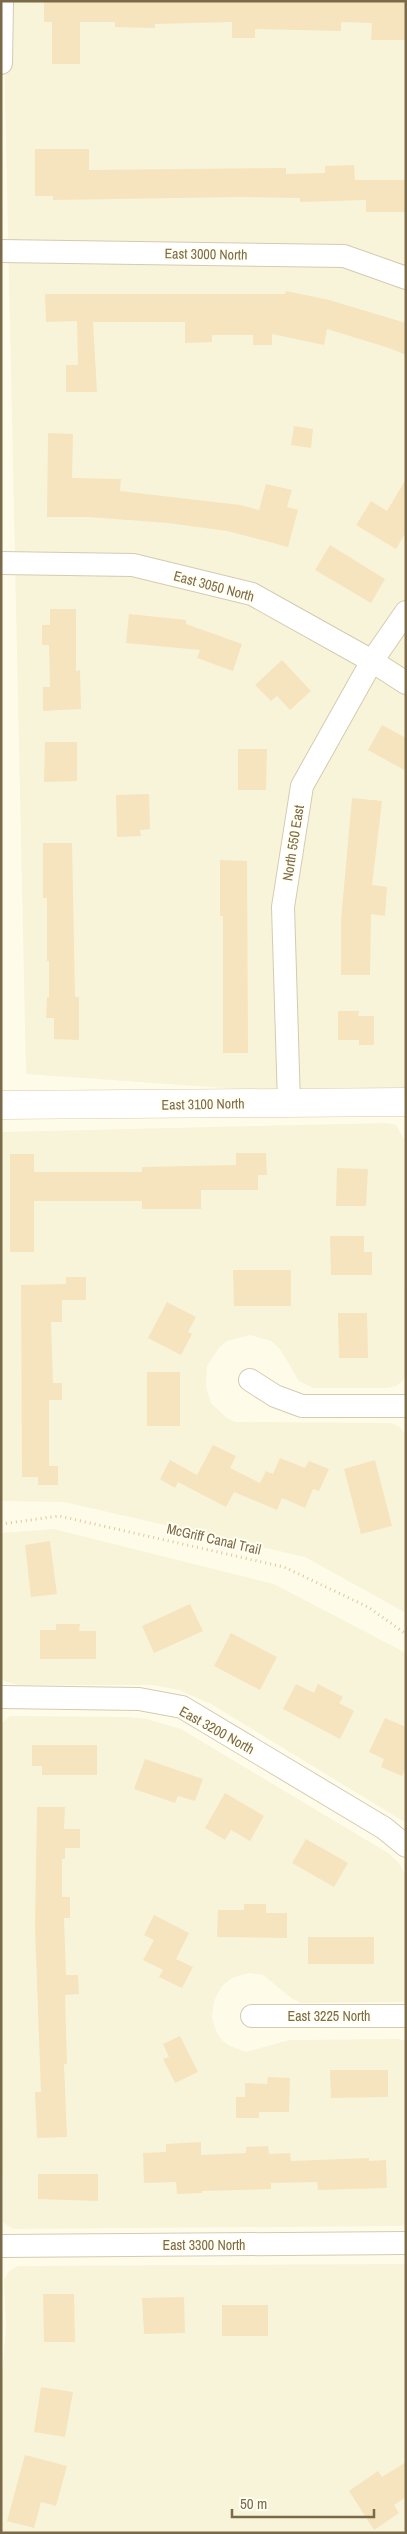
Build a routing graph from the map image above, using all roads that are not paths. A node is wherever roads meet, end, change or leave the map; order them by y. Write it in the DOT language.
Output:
graph roads {
  1 [pos="2,1"];
  2 [pos="1,63"];
  3 [pos="1,250"];
  4 [pos="406,278"];
  5 [pos="1,563"];
  6 [pos="406,612"];
  7 [pos="372,661"];
  8 [pos="406,683"];
  9 [pos="406,1102"];
  10 [pos="289,1103"];
  11 [pos="1,1105"];
  12 [pos="250,1380"];
  13 [pos="406,1406"];
  14 [pos="1,1697"];
  15 [pos="406,1846"];
  16 [pos="252,2016"];
  17 [pos="406,2016"];
  18 [pos="406,2243"];
  19 [pos="1,2246"];
  1 -- 2 [label="street"];
  3 -- 4 [label="street, East 3000 North"];
  5 -- 7 [label="street, East 3050 North"];
  6 -- 7 [label="street, North 550 East"];
  7 -- 8 [label="street, East 3050 North"];
  7 -- 10 [label="street, North 550 East"];
  9 -- 10 [label="main road, East 3100 North"];
  10 -- 11 [label="main road, East 3100 North"];
  12 -- 13 [label="street"];
  14 -- 15 [label="street, East 3200 North"];
  16 -- 17 [label="street, East 3225 North"];
  18 -- 19 [label="street, East 3300 North"];
}
